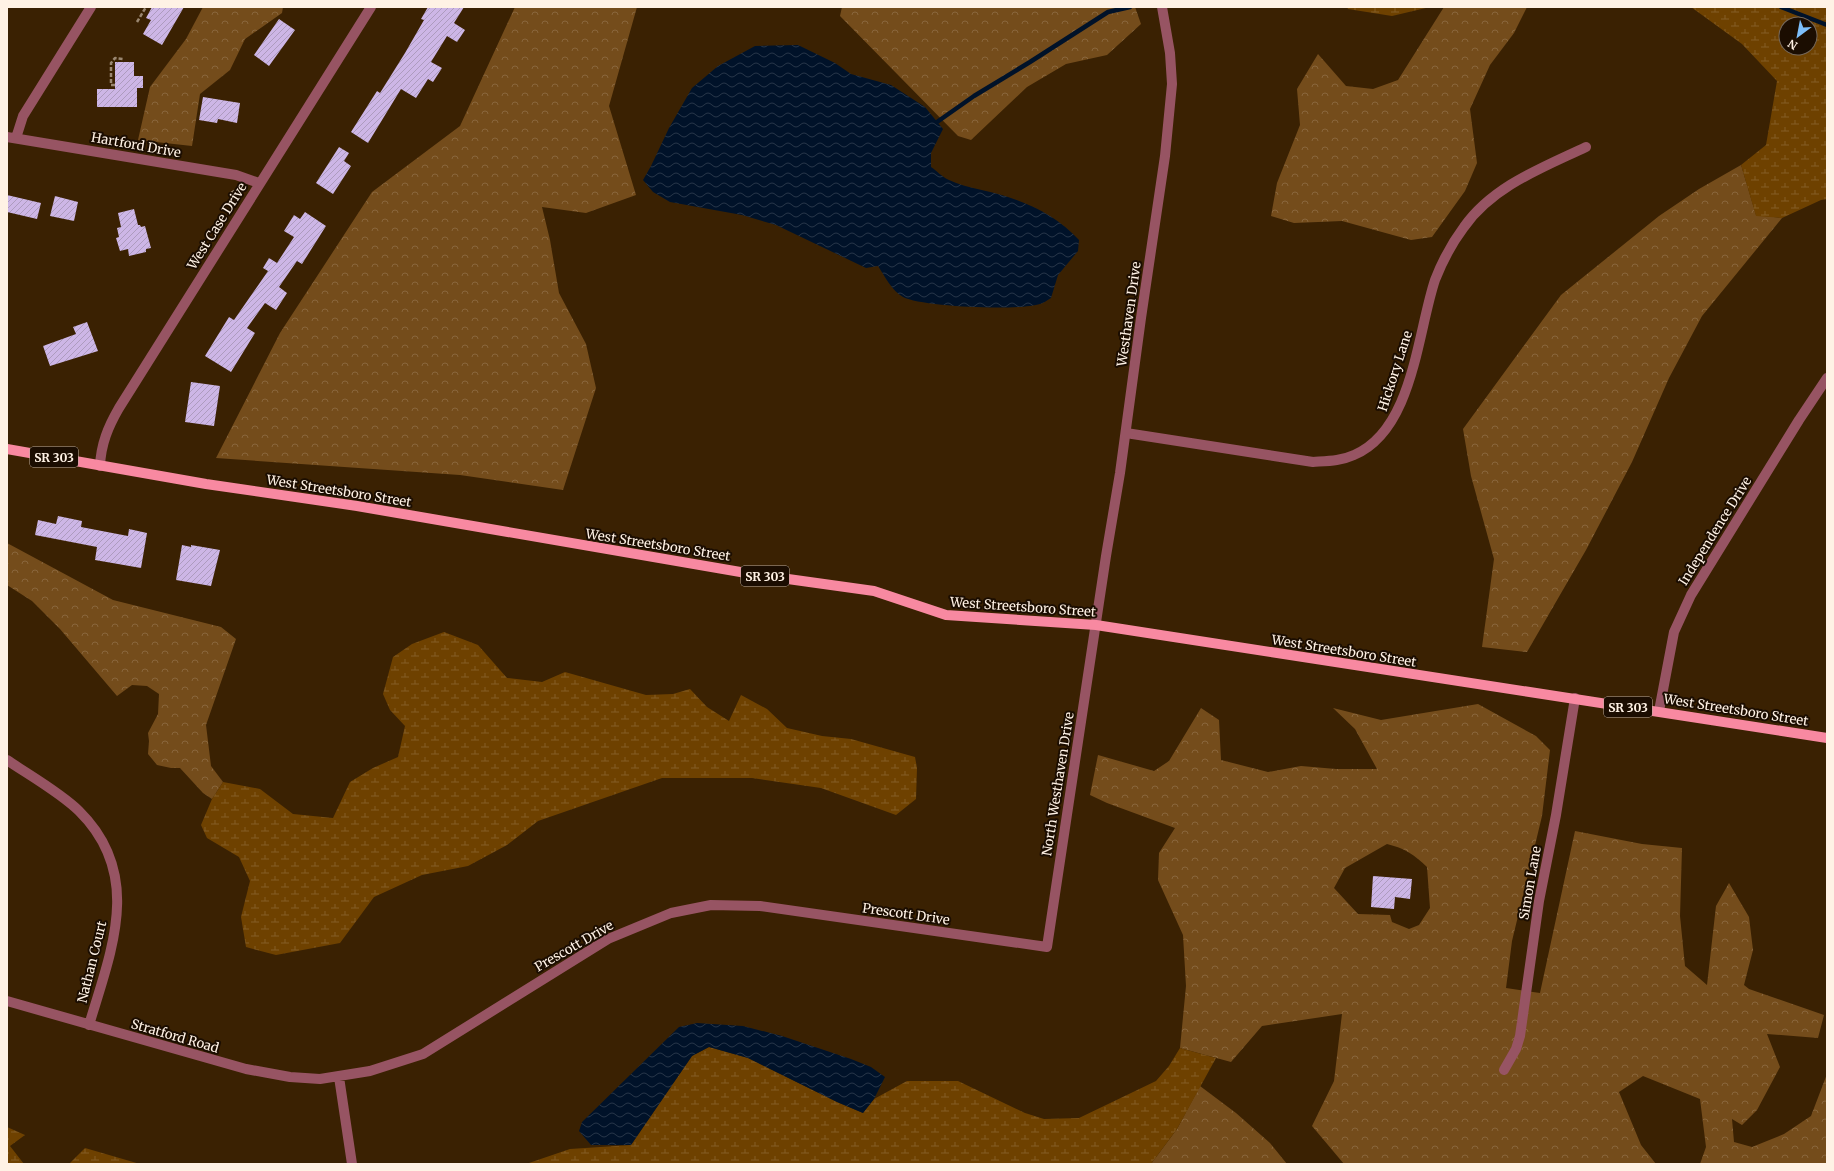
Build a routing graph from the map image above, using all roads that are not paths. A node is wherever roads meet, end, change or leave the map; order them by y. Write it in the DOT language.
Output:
graph roads {
  1 [pos="91,7"];
  2 [pos="372,7"];
  3 [pos="1162,7"];
  4 [pos="12,138"];
  5 [pos="1586,146"];
  6 [pos="259,183"];
  7 [pos="1827,378"];
  8 [pos="1126,433"];
  9 [pos="7,449"];
  10 [pos="100,466"];
  11 [pos="1096,625"];
  12 [pos="1575,698"];
  13 [pos="1659,711"];
  14 [pos="1827,738"];
  15 [pos="7,760"];
  16 [pos="1047,947"];
  17 [pos="7,1000"];
  18 [pos="89,1025"];
  19 [pos="1504,1070"];
  20 [pos="339,1077"];
  21 [pos="352,1164"];
  1 -- 4 [label="street"];
  2 -- 6 [label="street, West Case Drive"];
  3 -- 8 [label="street, Westhaven Drive"];
  4 -- 6 [label="street, Hartford Drive"];
  5 -- 8 [label="street, Hickory Lane"];
  6 -- 10 [label="street, West Case Drive"];
  7 -- 13 [label="street, Independence Drive"];
  8 -- 11 [label="street, Westhaven Drive"];
  9 -- 10 [label="main road, West Streetsboro Street / SR 303"];
  10 -- 11 [label="main road, West Streetsboro Street / SR 303"];
  11 -- 12 [label="main road, West Streetsboro Street / SR 303"];
  11 -- 16 [label="street, North Westhaven Drive"];
  12 -- 13 [label="main road, West Streetsboro Street / SR 303"];
  12 -- 19 [label="street, Simon Lane"];
  13 -- 14 [label="main road, West Streetsboro Street / SR 303"];
  15 -- 18 [label="street, Nathan Court"];
  16 -- 20 [label="street, Prescott Drive"];
  17 -- 18 [label="street, Stratford Road"];
  18 -- 20 [label="street, Stratford Road"];
  20 -- 21 [label="street"];
}
